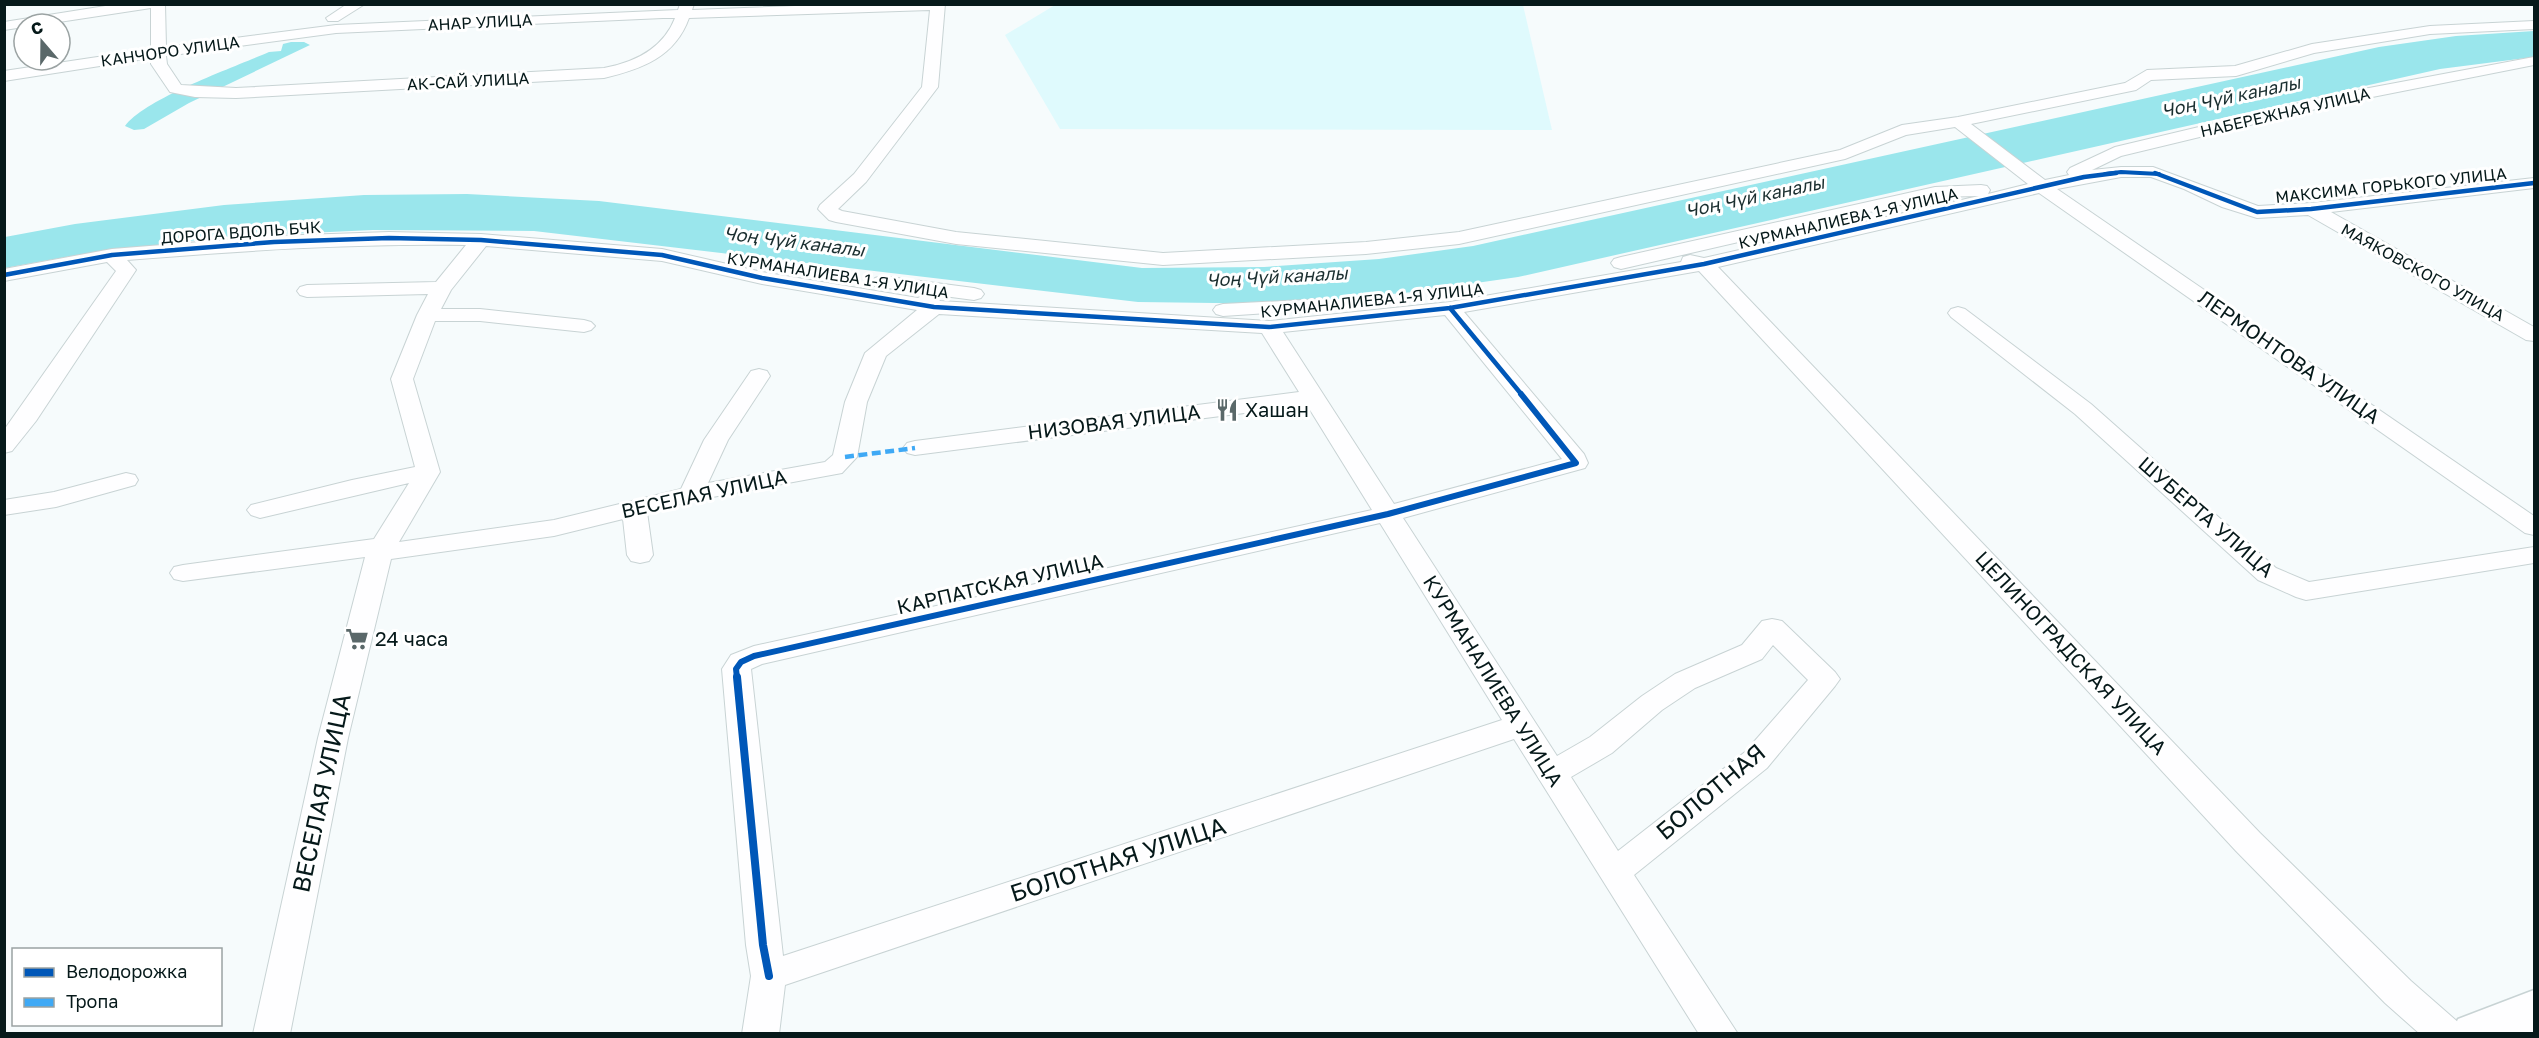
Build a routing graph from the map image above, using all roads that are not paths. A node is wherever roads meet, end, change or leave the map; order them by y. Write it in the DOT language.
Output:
graph roads {
  1 [pos="148,4"];
  2 [pos="158,4"];
  3 [pos="358,4"];
  4 [pos="938,5"];
  5 [pos="686,9"];
  6 [pos="333,17"];
  7 [pos="2535,25"];
  8 [pos="4,26"];
  9 [pos="159,52"];
  10 [pos="2535,61"];
  11 [pos="4,76"];
  12 [pos="1962,125"];
  13 [pos="2535,183"];
  14 [pos="2031,185"];
  15 [pos="2311,209"];
  16 [pos="481,240"];
  17 [pos="1660,254"];
  18 [pos="112,255"];
  19 [pos="1704,264"];
  20 [pos="4,275"];
  21 [pos="762,279"];
  22 [pos="917,286"];
  23 [pos="442,288"];
  24 [pos="307,291"];
  25 [pos="934,306"];
  26 [pos="1450,308"];
  27 [pos="1224,310"];
  28 [pos="1958,313"];
  29 [pos="427,315"];
  30 [pos="584,326"];
  31 [pos="1269,327"];
  32 [pos="2535,335"];
  33 [pos="759,376"];
  34 [pos="1313,397"];
  35 [pos="4,446"];
  36 [pos="915,448"];
  37 [pos="428,472"];
  38 [pos="126,480"];
  39 [pos="691,494"];
  40 [pos="4,508"];
  41 [pos="634,508"];
  42 [pos="260,510"];
  43 [pos="1388,514"];
  44 [pos="2535,526"];
  45 [pos="381,549"];
  46 [pos="640,555"];
  47 [pos="2535,555"];
  48 [pos="183,573"];
  49 [pos="1521,725"];
  50 [pos="1552,774"];
  51 [pos="1614,872"];
  52 [pos="769,976"];
  53 [pos="2535,1010"];
  54 [pos="271,1034"];
  55 [pos="760,1034"];
  56 [pos="1720,1034"];
  57 [pos="2446,1034"];
  58 [pos="2475,1034"];
  1 -- 8 [label="street"];
  2 -- 9 [label="street"];
  3 -- 6 [label="street"];
  4 -- 5 [label="street, АНАР УЛИЦА"];
  4 -- 12 [label="street"];
  5 -- 6 [label="street, АНАР УЛИЦА"];
  5 -- 9 [label="street, АК-САЙ УЛИЦА"];
  6 -- 9 [label="street, КАНЧОРО УЛИЦА"];
  7 -- 12 [label="street"];
  9 -- 11 [label="street, КАНЧОРО УЛИЦА"];
  10 -- 14 [label="street, НАБЕРЕЖНАЯ УЛИЦА"];
  12 -- 14 [label="street, ЛЕРМОНТОВА УЛИЦА"];
  13 -- 15 [label="street, МАКСИМА ГОРЬКОГО УЛИЦА"];
  14 -- 15 [label="street, МАКСИМА ГОРЬКОГО УЛИЦА"];
  14 -- 17 [label="street"];
  14 -- 19 [label="street, КУРМАНАЛИЕВА 1-Я УЛИЦА"];
  14 -- 44 [label="street, ЛЕРМОНТОВА УЛИЦА"];
  15 -- 32 [label="street, МАЯКОВСКОГО УЛИЦА"];
  16 -- 18 [label="street, ДОРОГА ВДОЛЬ БЧК"];
  16 -- 21 [label="street, КУРМАНАЛИЕВА 1-Я УЛИЦА"];
  16 -- 23 [label="street"];
  17 -- 19 [label="street"];
  17 -- 27 [label="street"];
  18 -- 20 [label="street, ДОРОГА ВДОЛЬ БЧК"];
  18 -- 35 [label="street"];
  19 -- 26 [label="street, КУРМАНАЛИЕВА 1-Я УЛИЦА"];
  19 -- 57 [label="street, ЦЕЛИНОГРАДСКАЯ УЛИЦА"];
  21 -- 22 [label="street"];
  21 -- 25 [label="street, КУРМАНАЛИЕВА 1-Я УЛИЦА"];
  22 -- 25 [label="street"];
  22 -- 27 [label="street"];
  23 -- 24 [label="street"];
  23 -- 29 [label="street"];
  25 -- 31 [label="street, КУРМАНАЛИЕВА 1-Я УЛИЦА"];
  25 -- 39 [label="street, ВЕСЕЛАЯ УЛИЦА"];
  26 -- 31 [label="street, КУРМАНАЛИЕВА 1-Я УЛИЦА"];
  26 -- 43 [label="street, КАРПАТСКАЯ УЛИЦА"];
  27 -- 31 [label="street"];
  28 -- 47 [label="street, ШУБЕРТА УЛИЦА"];
  29 -- 30 [label="street"];
  29 -- 37 [label="street"];
  31 -- 34 [label="street, КУРМАНАЛИЕВА УЛИЦА"];
  33 -- 39 [label="street"];
  34 -- 36 [label="street, НИЗОВАЯ УЛИЦА"];
  34 -- 43 [label="street, КУРМАНАЛИЕВА УЛИЦА"];
  37 -- 42 [label="street"];
  37 -- 45 [label="street, ВЕСЕЛАЯ УЛИЦА"];
  38 -- 40 [label="street"];
  39 -- 41 [label="street, ВЕСЕЛАЯ УЛИЦА"];
  41 -- 45 [label="street, ВЕСЕЛАЯ УЛИЦА"];
  41 -- 46 [label="street"];
  43 -- 49 [label="street, КУРМАНАЛИЕВА УЛИЦА"];
  43 -- 52 [label="street, КАРПАТСКАЯ УЛИЦА"];
  45 -- 48 [label="street"];
  45 -- 54 [label="street, ВЕСЕЛАЯ УЛИЦА"];
  49 -- 50 [label="street, КУРМАНАЛИЕВА УЛИЦА"];
  49 -- 52 [label="street, БОЛОТНАЯ УЛИЦА"];
  50 -- 51 [label="street, КУРМАНАЛИЕВА УЛИЦА"];
  50 -- 51 [label="street, БОЛОТНАЯ"];
  51 -- 56 [label="street, КУРМАНАЛИЕВА УЛИЦА"];
  52 -- 55 [label="street"];
  53 -- 58 [label="main road"];
}
